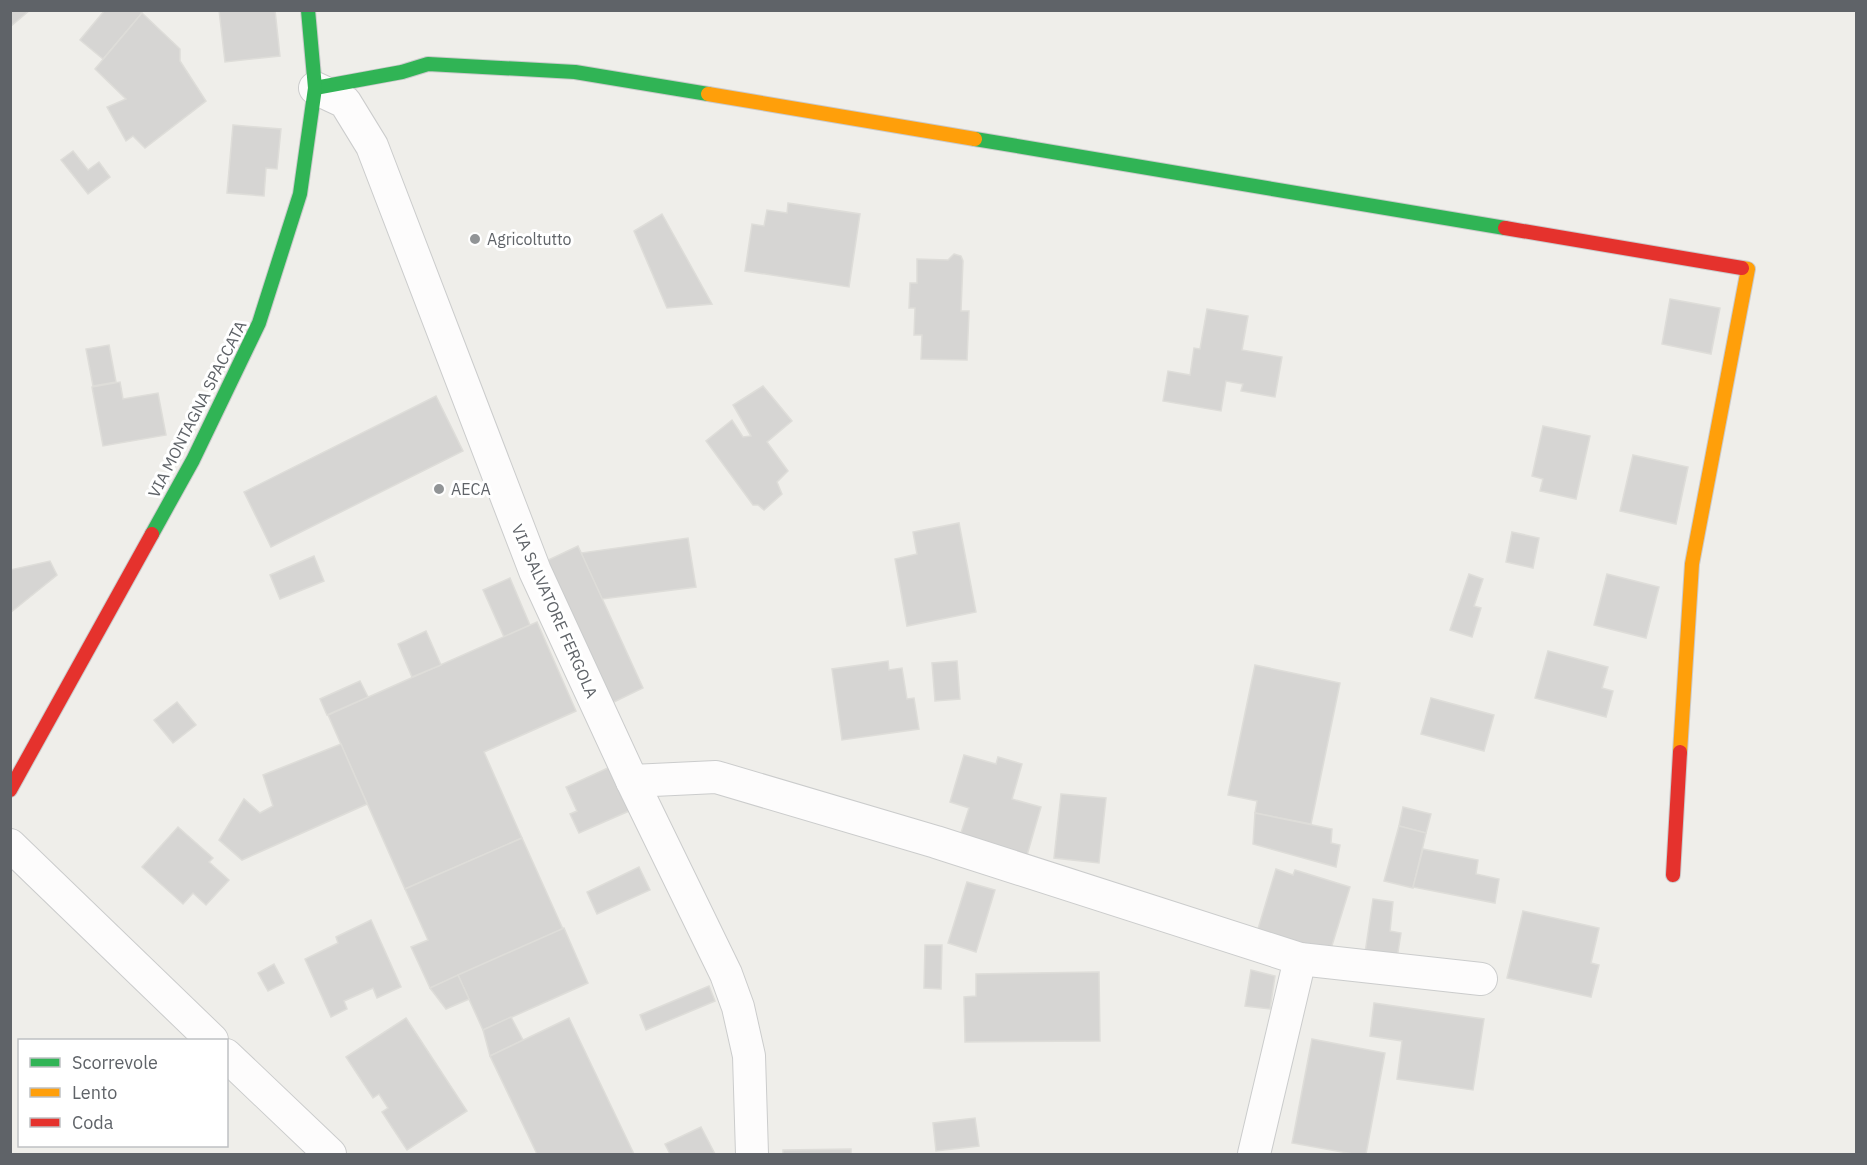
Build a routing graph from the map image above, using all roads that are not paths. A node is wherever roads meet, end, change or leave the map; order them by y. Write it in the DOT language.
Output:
graph roads {
  1 [pos="308,10"];
  2 [pos="315,88"];
  3 [pos="632,781"];
  4 [pos="10,790"];
  5 [pos="10,845"];
  6 [pos="1673,875"];
  7 [pos="1300,959"];
  8 [pos="1481,979"];
  9 [pos="210,1039"];
  10 [pos="228,1056"];
  11 [pos="330,1155"];
  12 [pos="752,1155"];
  13 [pos="1254,1155"];
  1 -- 2 [label="street, VIA MONTAGNA SPACCATA"];
  2 -- 3 [label="street, VIA SALVATORE FERGOLA"];
  2 -- 4 [label="street, VIA MONTAGNA SPACCATA"];
  2 -- 6 [label="street"];
  3 -- 7 [label="street"];
  3 -- 12 [label="street, VIA SALVATORE FERGOLA"];
  5 -- 9 [label="street"];
  7 -- 8 [label="street"];
  7 -- 13 [label="street"];
  10 -- 11 [label="street"];
}
